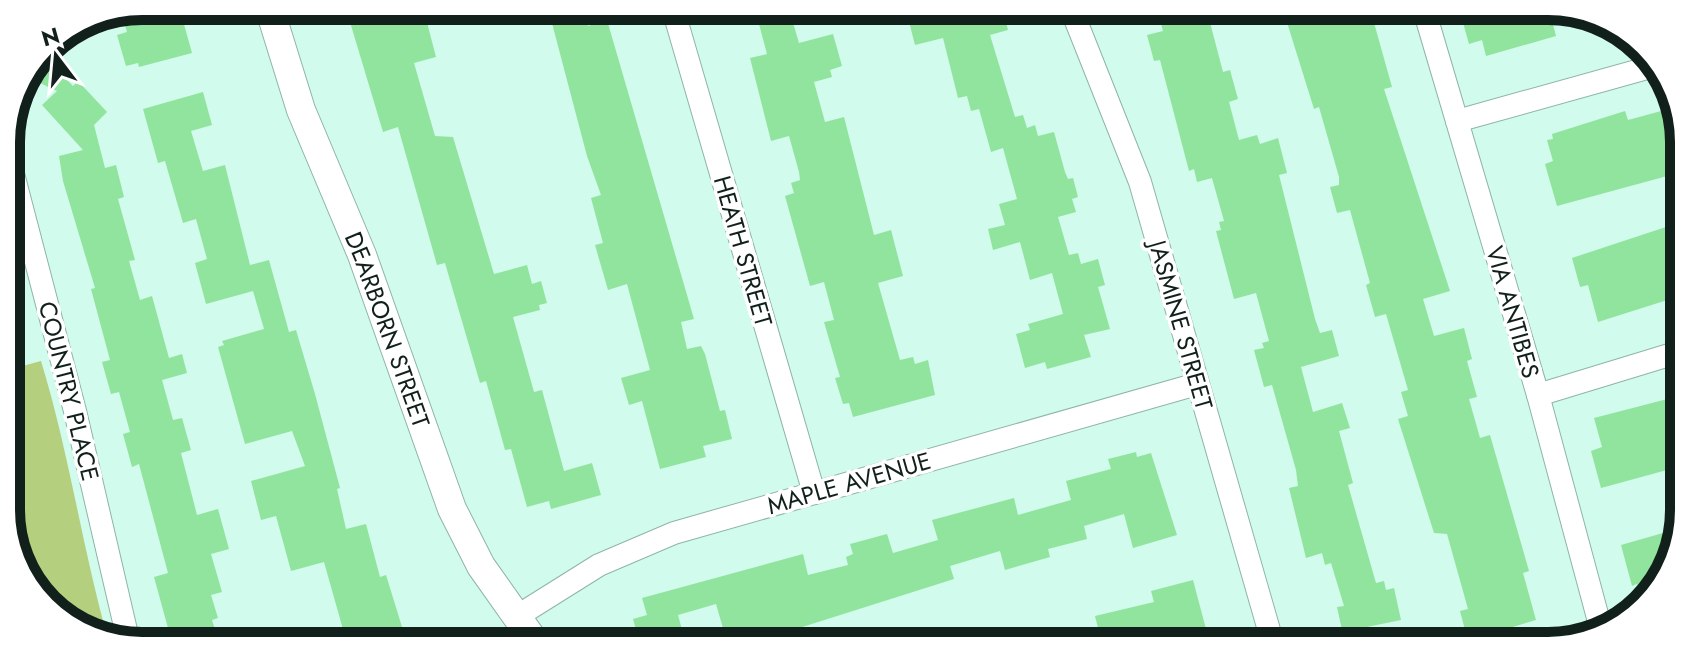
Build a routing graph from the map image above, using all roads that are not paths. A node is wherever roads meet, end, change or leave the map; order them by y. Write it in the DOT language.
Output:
graph roads {
  1 [pos="273,20"];
  2 [pos="676,20"];
  3 [pos="1076,20"];
  4 [pos="1427,20"];
  5 [pos="1645,69"];
  6 [pos="1457,121"];
  7 [pos="20,200"];
  8 [pos="1670,355"];
  9 [pos="1197,384"];
  10 [pos="1538,395"];
  11 [pos="814,493"];
  12 [pos="516,617"];
  13 [pos="1598,621"];
  14 [pos="126,631"];
  15 [pos="527,632"];
  16 [pos="1269,632"];
  1 -- 12 [label="street, DEARBORN STREET"];
  2 -- 11 [label="street, HEATH STREET"];
  3 -- 9 [label="street, JASMINE STREET"];
  4 -- 6 [label="street, VIA ANTIBES"];
  5 -- 6 [label="street"];
  6 -- 10 [label="street, VIA ANTIBES"];
  7 -- 14 [label="street, COUNTRY PLACE"];
  8 -- 10 [label="street"];
  9 -- 11 [label="street, MAPLE AVENUE"];
  9 -- 16 [label="street, JASMINE STREET"];
  10 -- 13 [label="street, VIA ANTIBES"];
  11 -- 12 [label="street, MAPLE AVENUE"];
  12 -- 15 [label="street, DEARBORN STREET"];
}
